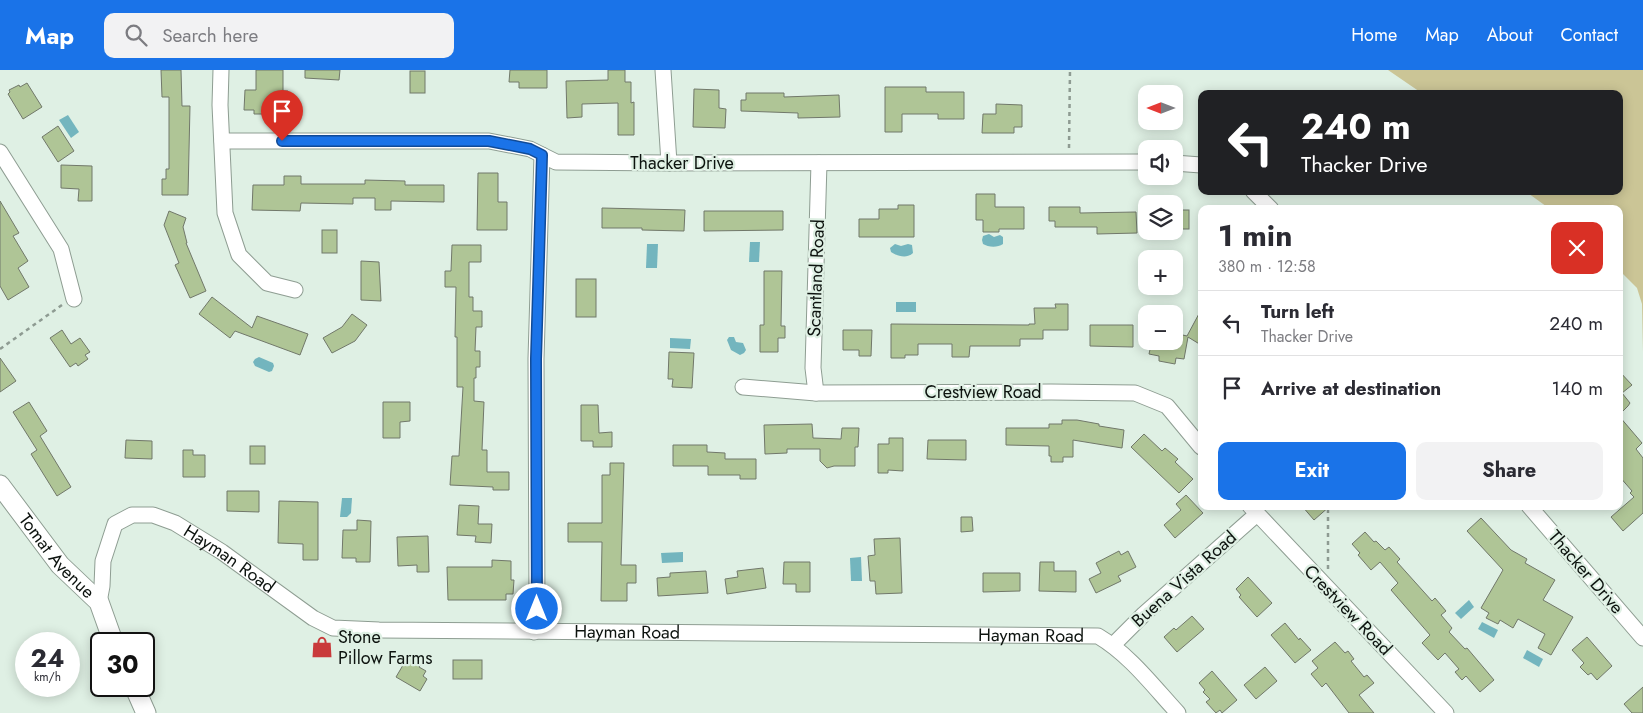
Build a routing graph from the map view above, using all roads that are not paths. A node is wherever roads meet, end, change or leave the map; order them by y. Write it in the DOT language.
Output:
graph roads {
  1 [pos="221,70"];
  2 [pos="662,70"];
  3 [pos="222,141"];
  4 [pos="0,152"];
  5 [pos="542,155"];
  6 [pos="1138,162"];
  7 [pos="669,163"];
  8 [pos="819,163"];
  9 [pos="1183,164"];
  10 [pos="1198,165"];
  11 [pos="1257,195"];
  12 [pos="1267,205"];
  13 [pos="295,290"];
  14 [pos="74,299"];
  15 [pos="743,387"];
  16 [pos="816,393"];
  17 [pos="1198,443"];
  18 [pos="0,485"];
  19 [pos="1254,510"];
  20 [pos="1532,510"];
  21 [pos="98,602"];
  22 [pos="109,632"];
  23 [pos="534,632"];
  24 [pos="1643,638"];
  25 [pos="1113,645"];
  26 [pos="139,697"];
  27 [pos="146,713"];
  28 [pos="1178,713"];
  29 [pos="1446,713"];
  1 -- 3 [label="street"];
  2 -- 7 [label="street"];
  3 -- 5 [label="street, Thacker Drive"];
  3 -- 13 [label="street"];
  4 -- 14 [label="street"];
  5 -- 7 [label="street, Thacker Drive"];
  5 -- 23 [label="street"];
  6 -- 8 [label="street, Thacker Drive"];
  7 -- 8 [label="street, Thacker Drive"];
  8 -- 16 [label="street, Scantland Road"];
  9 -- 10 [label="street"];
  11 -- 12 [label="street"];
  15 -- 16 [label="street, Crestview Road"];
  16 -- 17 [label="street, Crestview Road"];
  18 -- 21 [label="street, Tomat Avenue"];
  19 -- 25 [label="street, Buena Vista Road"];
  19 -- 29 [label="street, Crestview Road"];
  20 -- 24 [label="street, Thacker Drive"];
  21 -- 22 [label="street"];
  21 -- 23 [label="street, Hayman Road"];
  23 -- 25 [label="street, Hayman Road"];
  25 -- 28 [label="street, Hayman Road"];
  26 -- 27 [label="street"];
}
